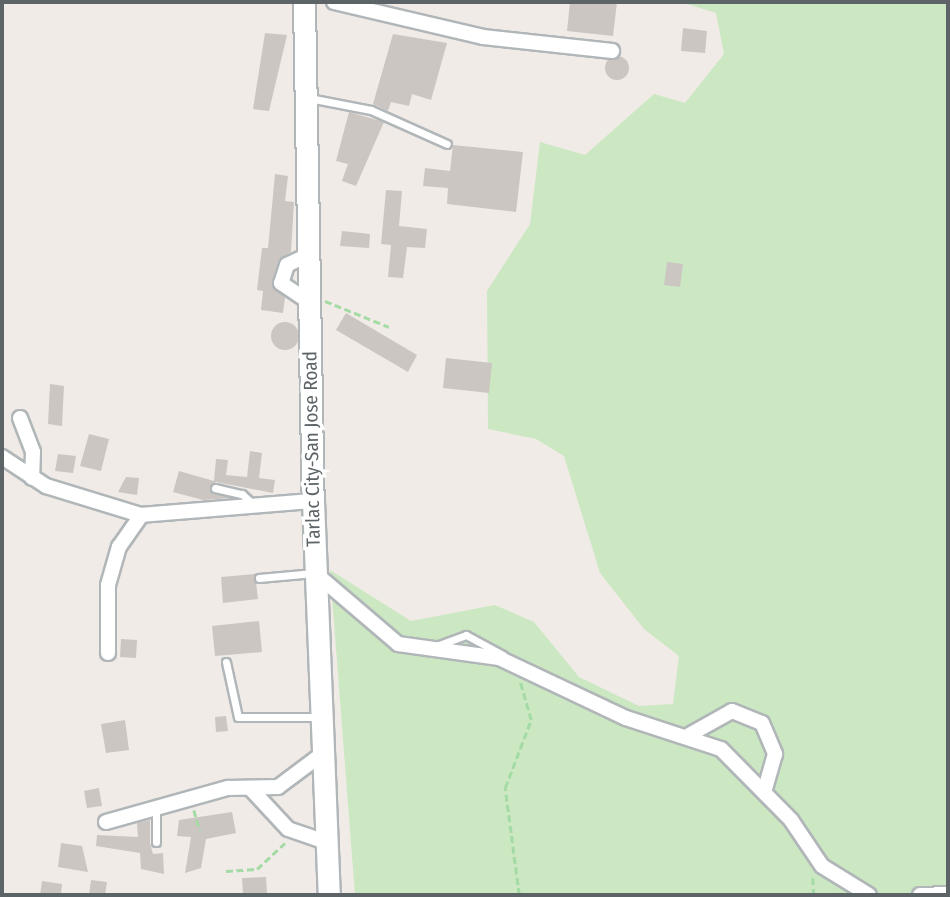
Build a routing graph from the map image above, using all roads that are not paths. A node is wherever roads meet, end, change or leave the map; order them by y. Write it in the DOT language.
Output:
graph roads {
  1 [pos="304,2"];
  2 [pos="334,2"];
  3 [pos="612,51"];
  4 [pos="304,97"];
  5 [pos="447,144"];
  6 [pos="20,418"];
  7 [pos="2,457"];
  8 [pos="32,478"];
  9 [pos="215,488"];
  10 [pos="313,501"];
  11 [pos="257,509"];
  12 [pos="141,515"];
  13 [pos="315,573"];
  14 [pos="259,578"];
  15 [pos="108,653"];
  16 [pos="226,662"];
  17 [pos="319,717"];
  18 [pos="688,735"];
  19 [pos="321,755"];
  20 [pos="250,788"];
  21 [pos="764,792"];
  22 [pos="156,804"];
  23 [pos="106,822"];
  24 [pos="156,842"];
  25 [pos="325,842"];
  26 [pos="948,894"];
  27 [pos="329,895"];
  28 [pos="869,895"];
  29 [pos="920,895"];
  1 -- 4 [label="main road, Tarlac City-San Jose Road"];
  2 -- 3 [label="street"];
  4 -- 5 [label="lane"];
  4 -- 10 [label="main road, Tarlac City-San Jose Road"];
  6 -- 8 [label="street"];
  7 -- 8 [label="street"];
  8 -- 12 [label="street"];
  9 -- 11 [label="lane"];
  10 -- 11 [label="street"];
  10 -- 13 [label="main road, Tarlac City-San Jose Road"];
  11 -- 12 [label="street"];
  12 -- 15 [label="street"];
  13 -- 14 [label="lane"];
  13 -- 17 [label="main road, Tarlac City-San Jose Road"];
  13 -- 18 [label="street"];
  16 -- 17 [label="lane"];
  17 -- 19 [label="main road, Tarlac City-San Jose Road"];
  18 -- 21 [label="street"];
  18 -- 21 [label="street"];
  19 -- 20 [label="street"];
  19 -- 25 [label="main road, Tarlac City-San Jose Road"];
  20 -- 22 [label="street"];
  20 -- 25 [label="street"];
  21 -- 28 [label="street"];
  22 -- 23 [label="street"];
  22 -- 24 [label="lane"];
  25 -- 27 [label="main road, Tarlac City-San Jose Road"];
  26 -- 29 [label="street"];
}
